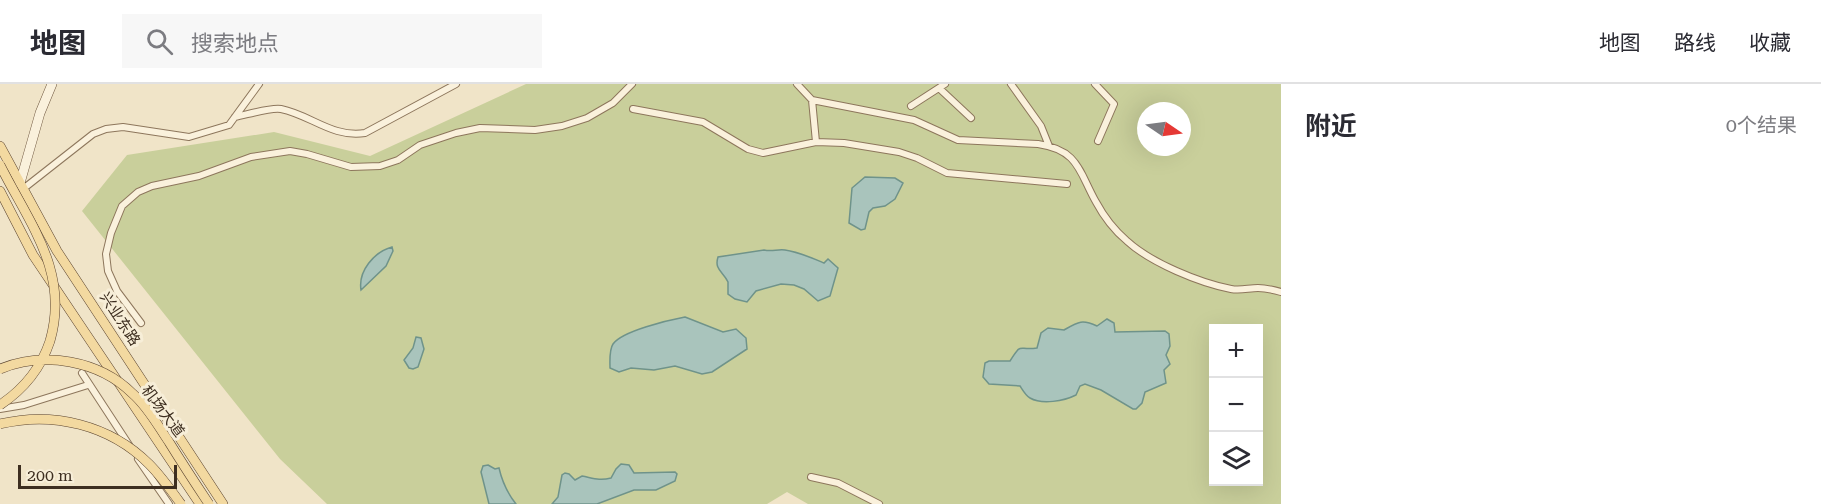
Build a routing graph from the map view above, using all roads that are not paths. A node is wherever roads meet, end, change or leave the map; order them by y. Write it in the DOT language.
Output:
graph roads {
  1 [pos="52,84"];
  2 [pos="258,84"];
  3 [pos="456,84"];
  4 [pos="632,84"];
  5 [pos="798,84"];
  6 [pos="945,84"];
  7 [pos="1011,84"];
  8 [pos="1095,84"];
  9 [pos="939,89"];
  10 [pos="812,100"];
  11 [pos="911,106"];
  12 [pos="633,109"];
  13 [pos="234,117"];
  14 [pos="971,118"];
  15 [pos="1098,141"];
  16 [pos="816,142"];
  17 [pos="0,146"];
  18 [pos="1049,146"];
  19 [pos="0,164"];
  20 [pos="1066,184"];
  21 [pos="22,186"];
  22 [pos="0,191"];
  23 [pos="1281,292"];
  24 [pos="141,323"];
  25 [pos="0,369"];
  26 [pos="82,373"];
  27 [pos="88,385"];
  28 [pos="0,407"];
  29 [pos="0,424"];
  30 [pos="811,477"];
  31 [pos="169,504"];
  32 [pos="181,504"];
  33 [pos="200,504"];
  34 [pos="209,504"];
  35 [pos="223,504"];
  36 [pos="879,504"];
  1 -- 21 [label="main road"];
  2 -- 13 [label="street"];
  3 -- 13 [label="street"];
  4 -- 24 [label="street"];
  5 -- 10 [label="street"];
  6 -- 9 [label="street"];
  7 -- 18 [label="street"];
  8 -- 15 [label="street"];
  9 -- 11 [label="street"];
  9 -- 14 [label="street"];
  10 -- 16 [label="street"];
  10 -- 18 [label="street"];
  12 -- 16 [label="street"];
  13 -- 21 [label="street"];
  16 -- 20 [label="street"];
  17 -- 21 [label="main road, 兴业东路"];
  18 -- 23 [label="street"];
  19 -- 28 [label="main road, bridge"];
  21 -- 35 [label="main road, 兴业东路"];
  22 -- 33 [label="main road"];
  25 -- 34 [label="main road, 机场大道, bridge"];
  26 -- 27 [label="street"];
  27 -- 28 [label="street"];
  27 -- 31 [label="street"];
  29 -- 32 [label="main road, bridge"];
  30 -- 36 [label="street"];
}
